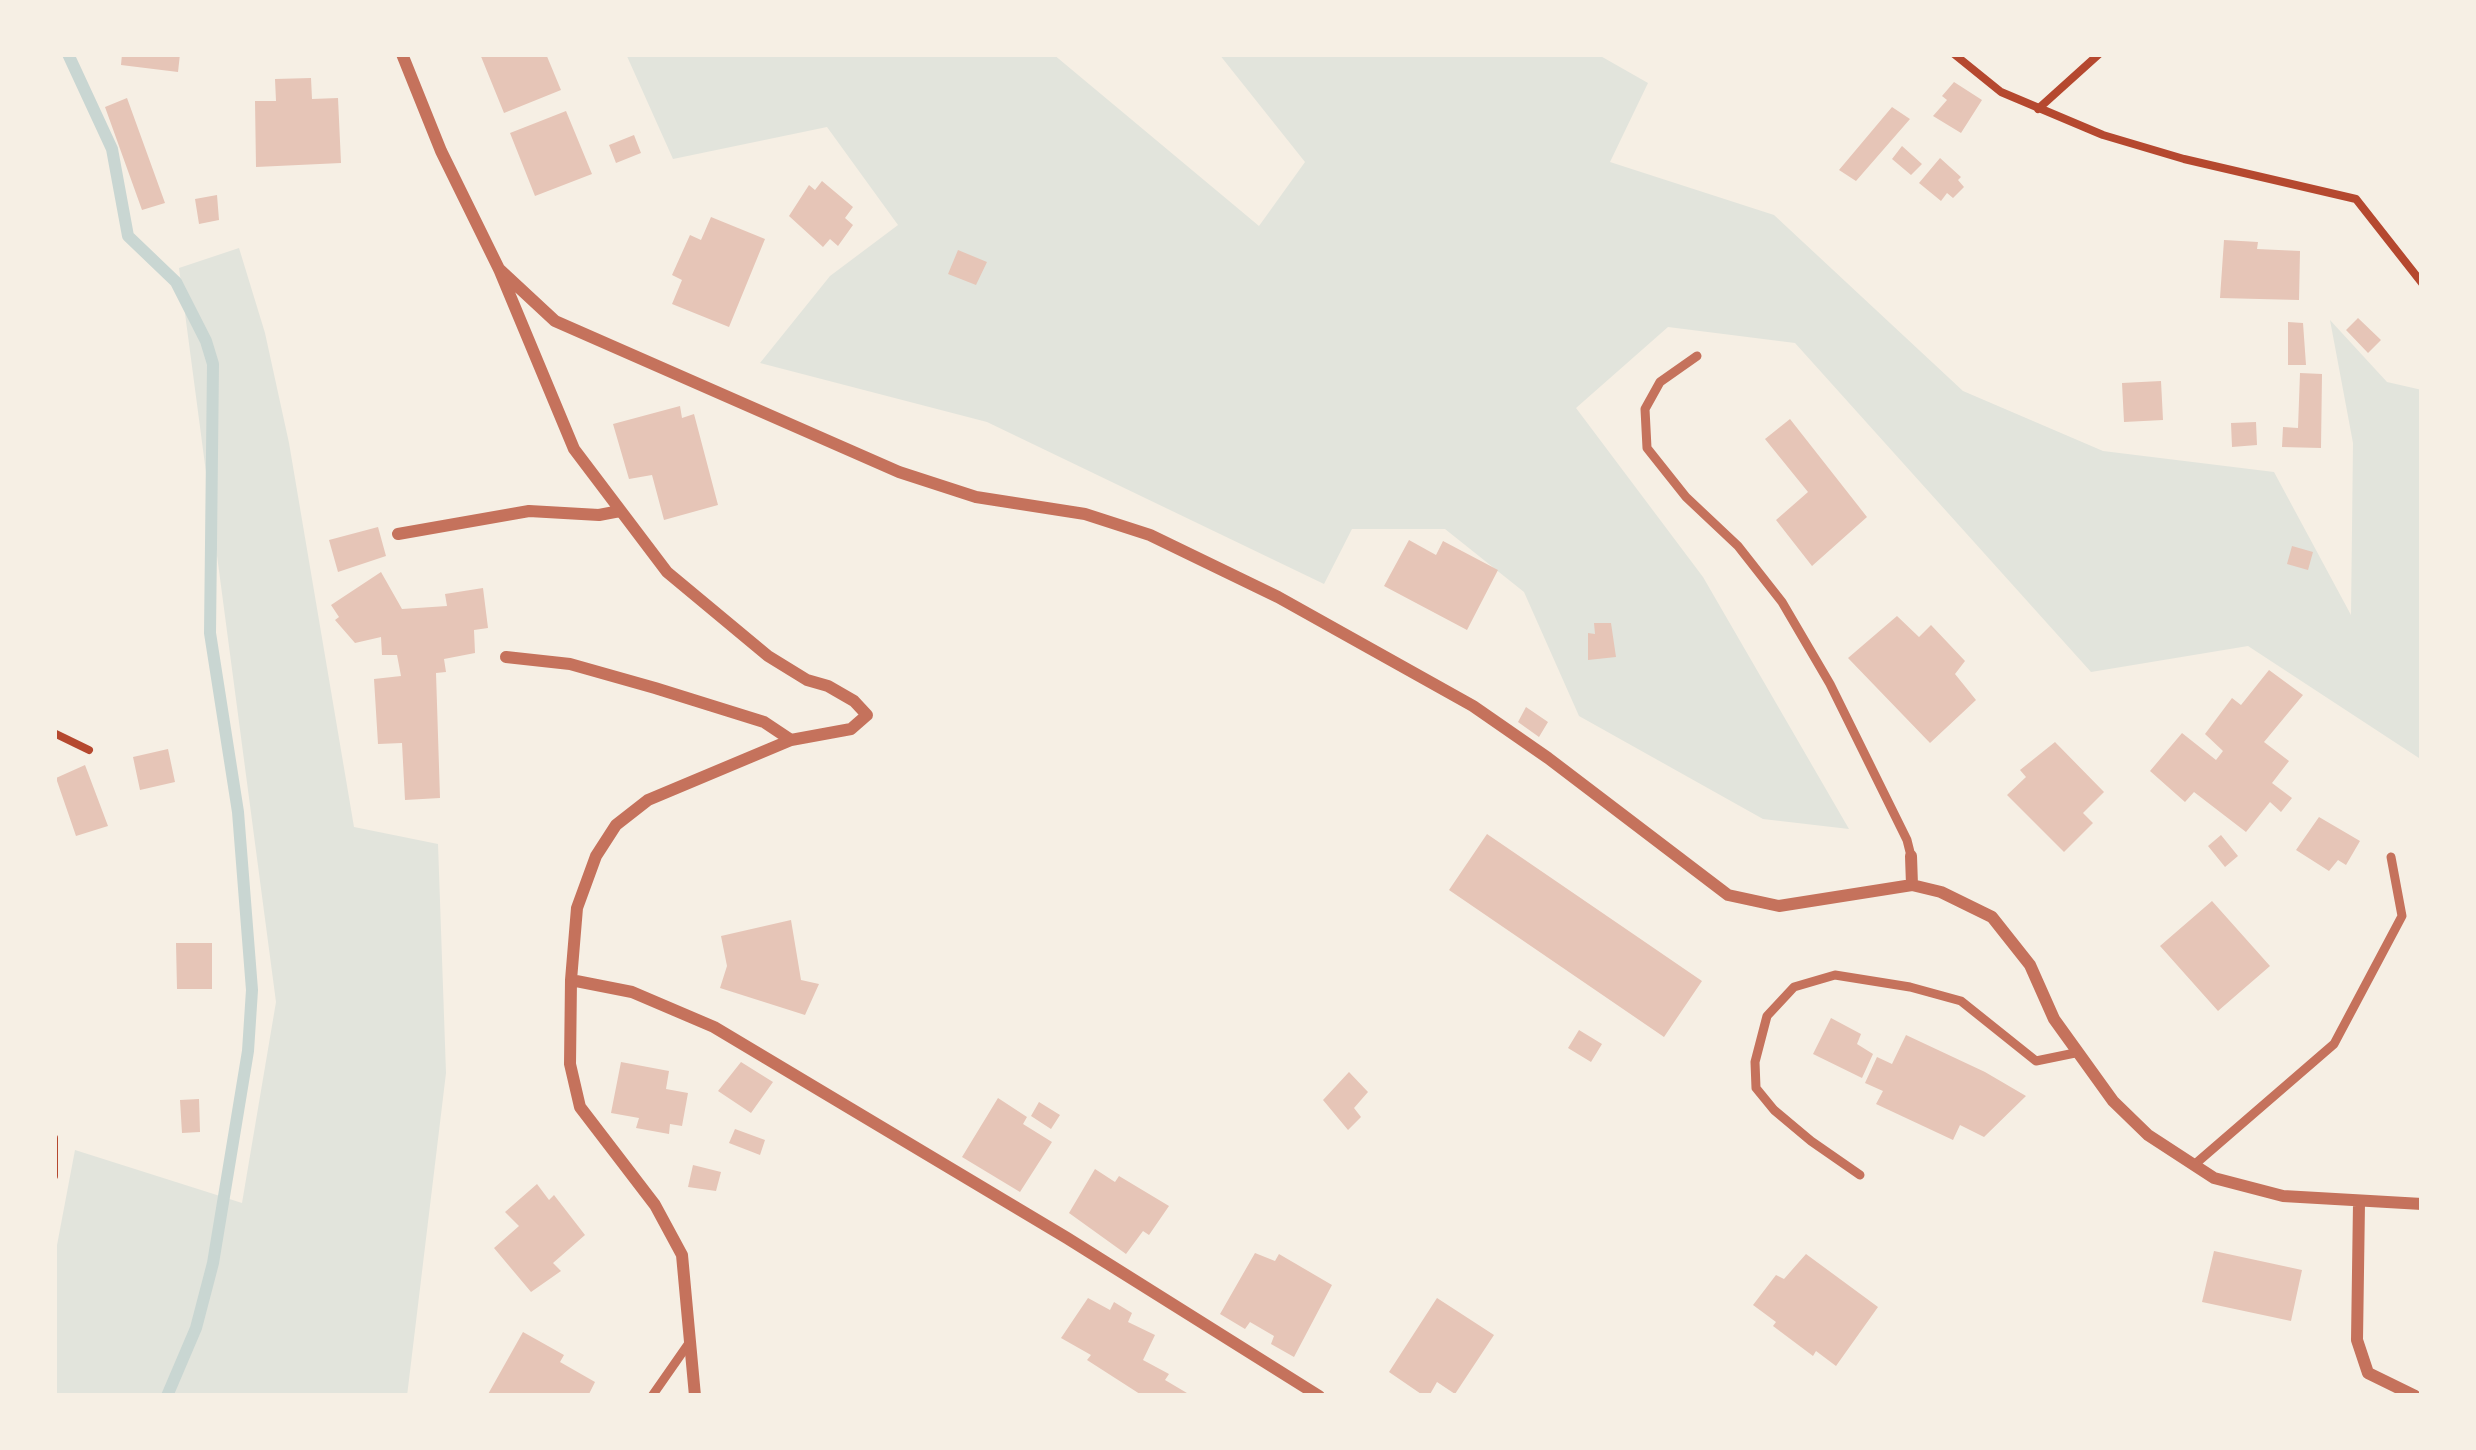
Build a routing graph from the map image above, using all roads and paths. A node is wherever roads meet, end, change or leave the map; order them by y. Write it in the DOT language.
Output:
graph roads {
  1 [pos="402,54"];
  2 [pos="1954,54"];
  3 [pos="2099,54"];
  4 [pos="2038,109"];
  5 [pos="499,269"];
  6 [pos="2422,284"];
  7 [pos="1697,356"];
  8 [pos="620,511"];
  9 [pos="398,534"];
  10 [pos="506,657"];
  11 [pos="54,734"];
  12 [pos="791,740"];
  13 [pos="89,750"];
  14 [pos="1911,856"];
  15 [pos="2391,857"];
  16 [pos="1912,882"];
  17 [pos="571,980"];
  18 [pos="2075,1053"];
  19 [pos="54,1138"];
  20 [pos="2194,1165"];
  21 [pos="1860,1175"];
  22 [pos="54,1176"];
  23 [pos="2359,1203"];
  24 [pos="2422,1204"];
  25 [pos="689,1343"];
  26 [pos="652,1396"];
  27 [pos="695,1396"];
  28 [pos="1319,1396"];
  29 [pos="2415,1396"];
  1 -- 5 [label="street"];
  2 -- 4 [label="path"];
  3 -- 4 [label="path"];
  4 -- 6 [label="path"];
  5 -- 8 [label="street"];
  5 -- 16 [label="street"];
  7 -- 14 [label="lane"];
  8 -- 9 [label="street"];
  8 -- 12 [label="street"];
  10 -- 12 [label="street"];
  11 -- 13 [label="path"];
  12 -- 17 [label="street"];
  14 -- 16 [label="street"];
  15 -- 20 [label="lane"];
  16 -- 18 [label="street"];
  17 -- 25 [label="street"];
  17 -- 28 [label="street"];
  18 -- 20 [label="street"];
  18 -- 21 [label="lane"];
  19 -- 22 [label="path"];
  20 -- 23 [label="street"];
  23 -- 24 [label="street"];
  23 -- 29 [label="street"];
  25 -- 26 [label="lane"];
  25 -- 27 [label="street"];
}
